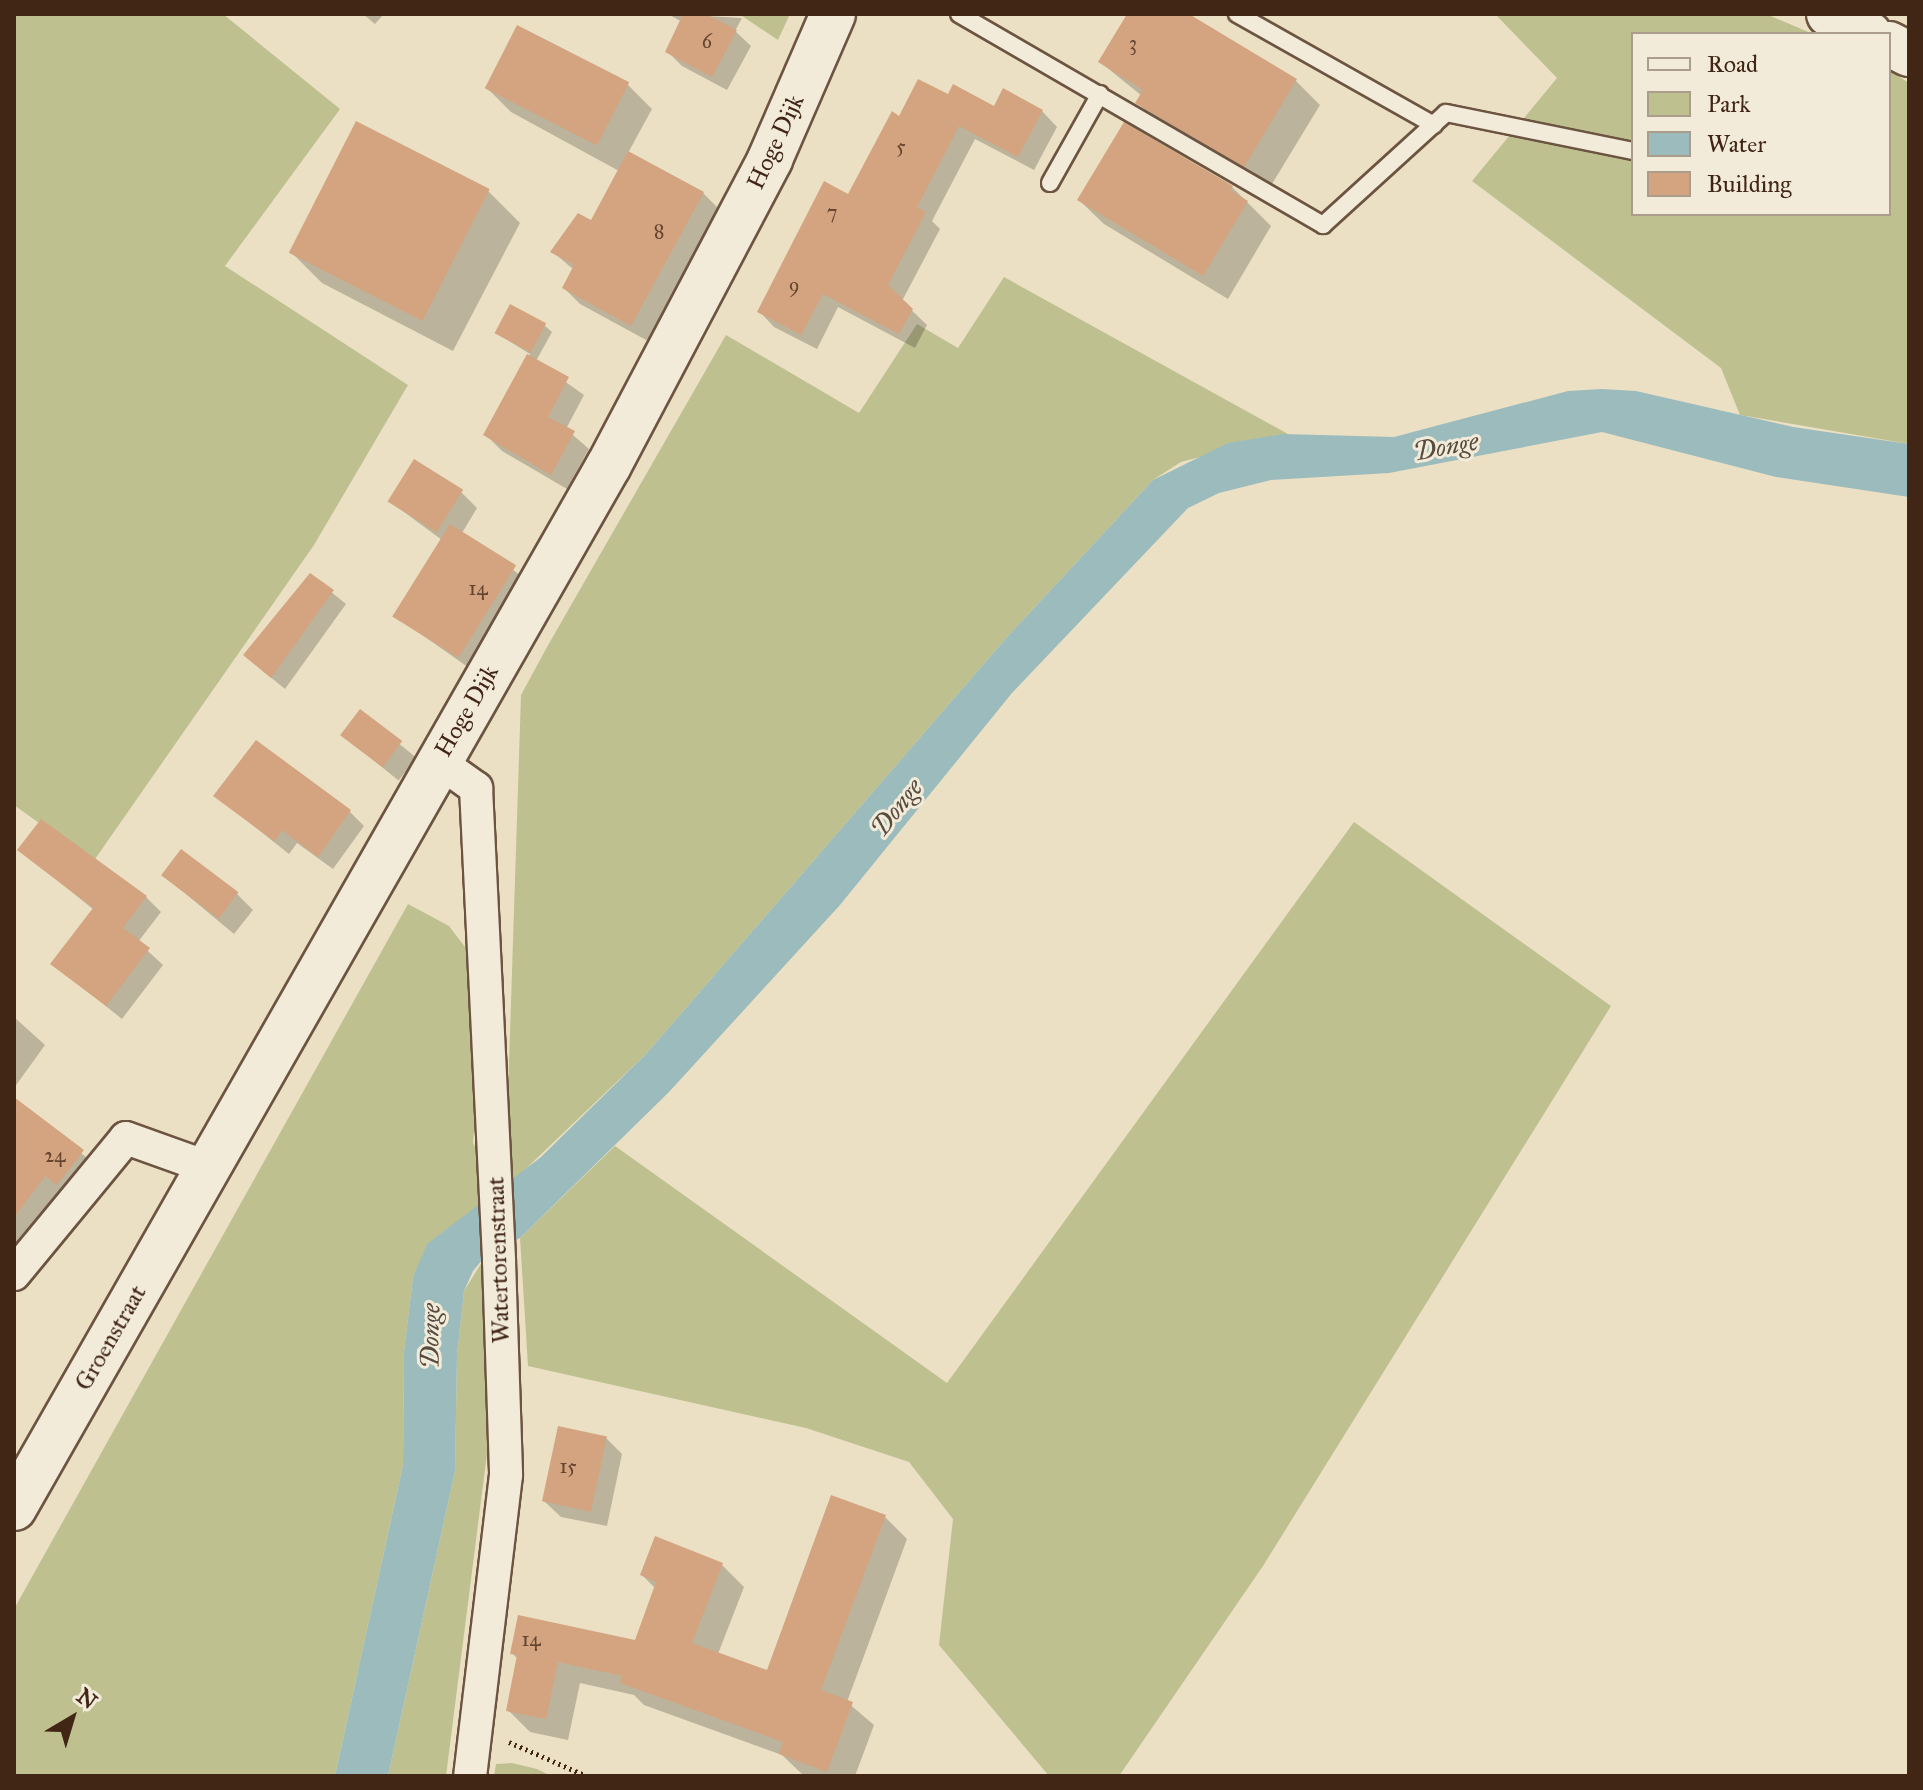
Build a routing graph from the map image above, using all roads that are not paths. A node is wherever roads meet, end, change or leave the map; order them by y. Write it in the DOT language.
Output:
graph roads {
  1 [pos="833,14"];
  2 [pos="959,14"];
  3 [pos="1237,14"];
  4 [pos="1829,14"];
  5 [pos="1865,32"];
  6 [pos="1891,45"];
  7 [pos="1909,54"];
  8 [pos="1100,94"];
  9 [pos="1434,125"];
  10 [pos="1631,151"];
  11 [pos="1050,183"];
  12 [pos="438,761"];
  13 [pos="207,1167"];
  14 [pos="14,1274"];
  15 [pos="14,1508"];
  16 [pos="470,1776"];
  1 -- 12 [label="street, Hoge Dijk"];
  2 -- 8 [label="lane"];
  3 -- 9 [label="lane"];
  4 -- 5 [label="street"];
  6 -- 7 [label="street"];
  8 -- 9 [label="lane"];
  8 -- 11 [label="lane"];
  9 -- 10 [label="lane"];
  12 -- 13 [label="street, Hoge Dijk"];
  12 -- 16 [label="street, Watertorenstraat"];
  13 -- 14 [label="street"];
  13 -- 15 [label="street, Groenstraat"];
}
